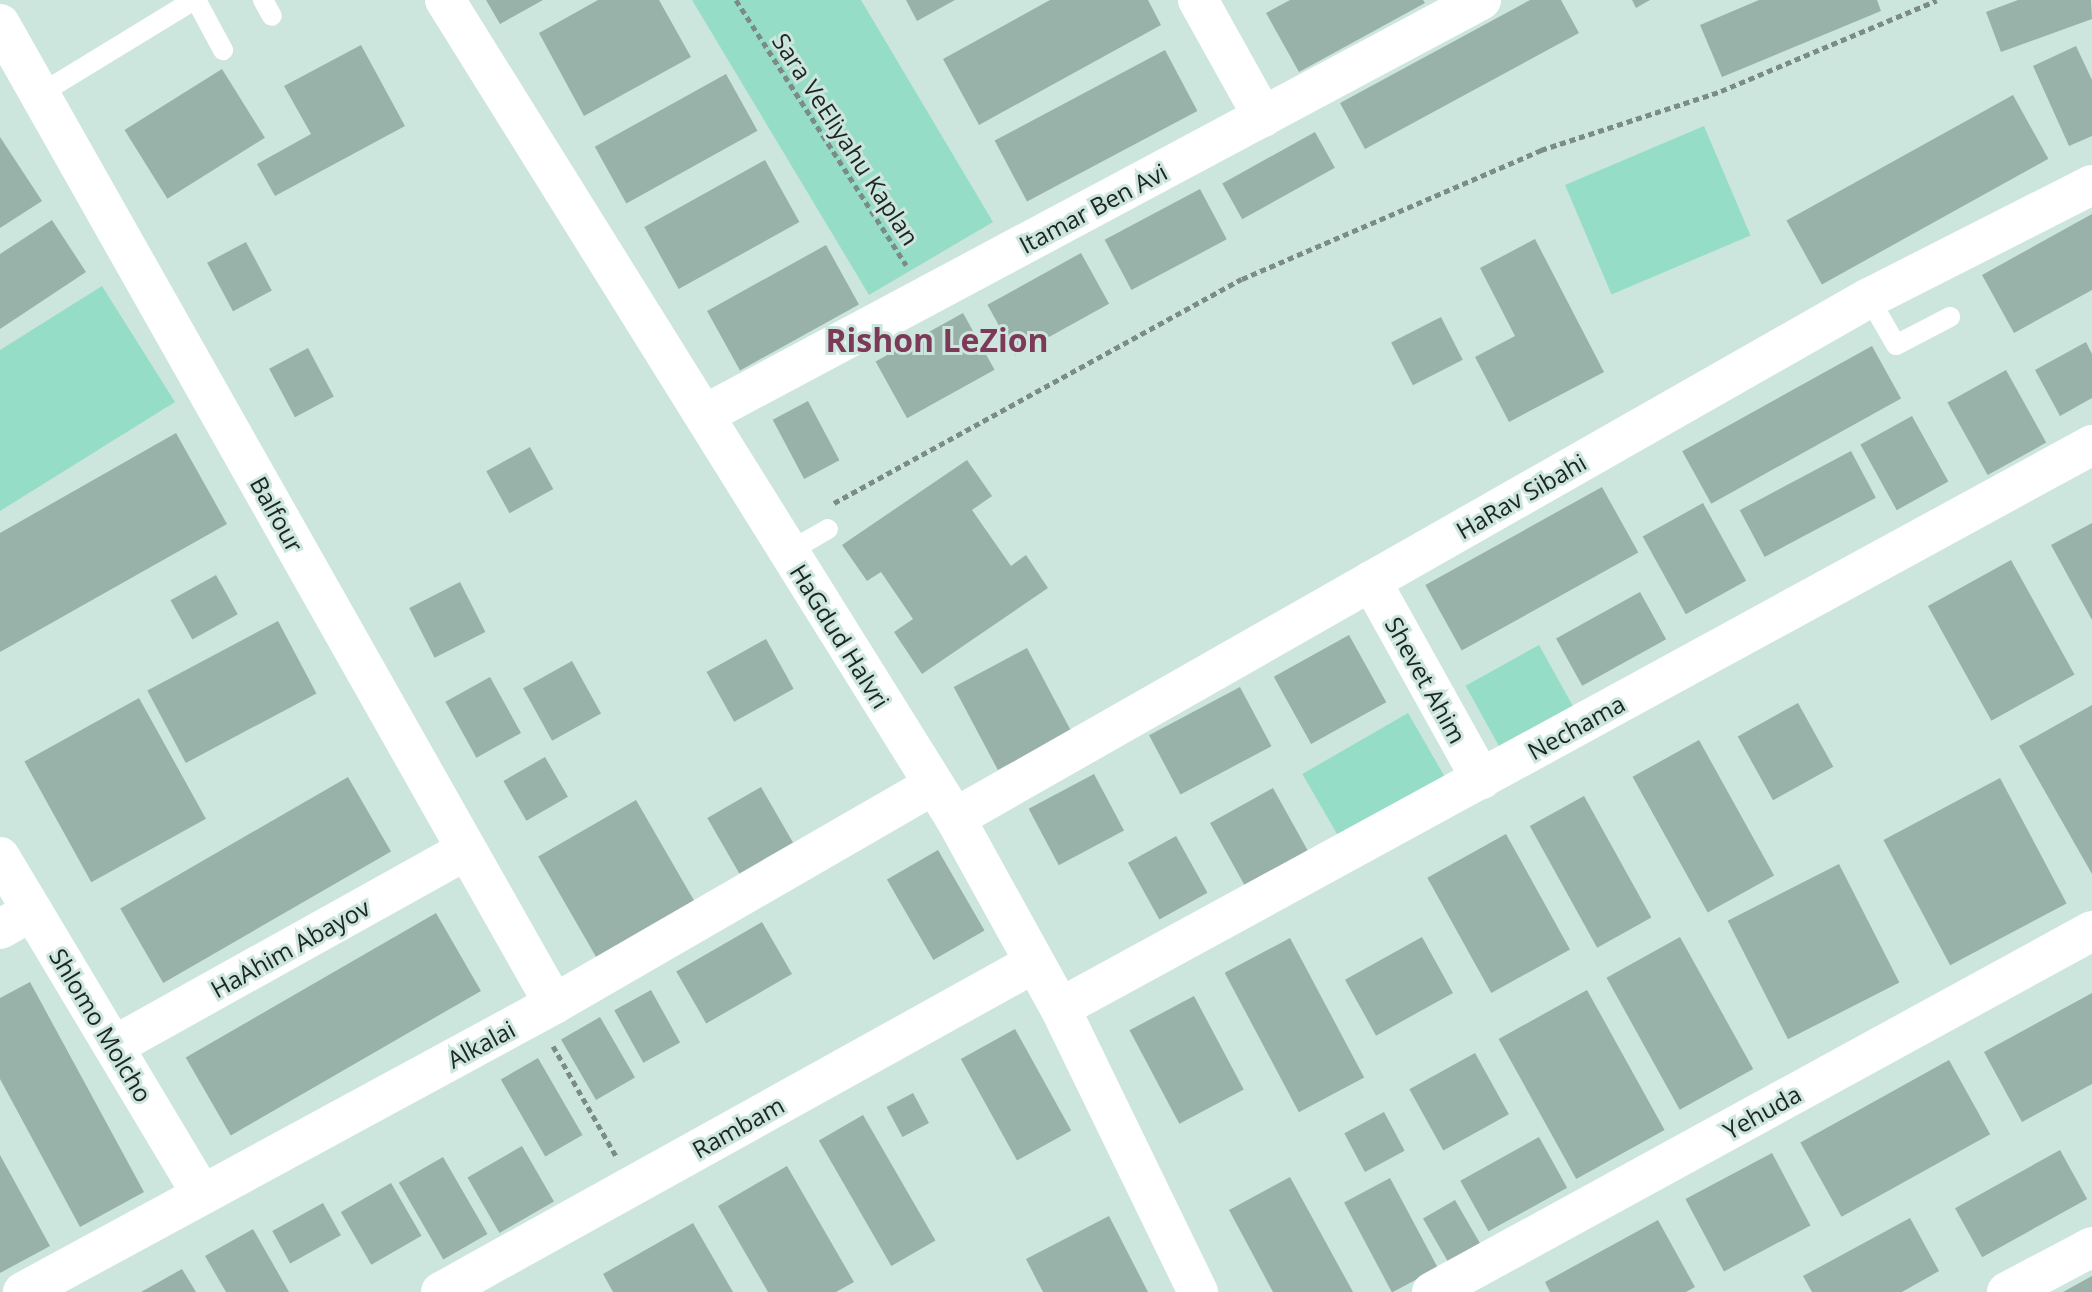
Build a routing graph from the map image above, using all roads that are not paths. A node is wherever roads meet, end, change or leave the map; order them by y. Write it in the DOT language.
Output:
graph roads {
  1 [pos="195,0"];
  2 [pos="445,0"];
  3 [pos="1198,0"];
  4 [pos="1481,0"];
  5 [pos="0,24"];
  6 [pos="223,50"];
  7 [pos="40,94"];
  8 [pos="1263,117"];
  9 [pos="2092,185"];
  10 [pos="1869,298"];
  11 [pos="1950,317"];
  12 [pos="704,415"];
  13 [pos="2092,445"];
  14 [pos="828,529"];
  15 [pos="788,552"];
  16 [pos="1371,581"];
  17 [pos="1481,779"];
  18 [pos="933,785"];
  19 [pos="955,818"];
  20 [pos="466,850"];
  21 [pos="0,857"];
  22 [pos="16,920"];
  23 [pos="2092,931"];
  24 [pos="1034,963"];
  25 [pos="1060,1008"];
  26 [pos="544,1009"];
  27 [pos="114,1046"];
  28 [pos="202,1194"];
  29 [pos="2092,1247"];
  30 [pos="23,1292"];
  31 [pos="441,1292"];
  32 [pos="1198,1292"];
  33 [pos="1432,1292"];
  34 [pos="2007,1292"];
  1 -- 6 [label="lane"];
  1 -- 7 [label="lane"];
  2 -- 12 [label="street, HaGdud HaIvri"];
  3 -- 8 [label="street"];
  4 -- 8 [label="street, Itamar Ben Avi"];
  5 -- 7 [label="street, Balfour"];
  7 -- 20 [label="street, Balfour"];
  8 -- 12 [label="street, Itamar Ben Avi"];
  9 -- 10 [label="street, HaRav Sibahi"];
  10 -- 11 [label="lane"];
  10 -- 16 [label="street, HaRav Sibahi"];
  12 -- 15 [label="street, HaGdud HaIvri"];
  13 -- 17 [label="street, Nechama"];
  14 -- 15 [label="lane"];
  15 -- 18 [label="street, HaGdud HaIvri"];
  16 -- 17 [label="street, Shevet Ahim"];
  16 -- 19 [label="street, HaRav Sibahi"];
  17 -- 25 [label="street, Nechama"];
  18 -- 19 [label="street, HaGdud HaIvri"];
  18 -- 26 [label="street, Alkalai"];
  19 -- 24 [label="street, HaGdud HaIvri"];
  20 -- 26 [label="street, Balfour"];
  20 -- 27 [label="street, HaAhim Abayov"];
  21 -- 22 [label="street, Shlomo Molcho"];
  22 -- 27 [label="street, Shlomo Molcho"];
  23 -- 33 [label="street, Yehuda"];
  24 -- 25 [label="street, HaGdud HaIvri"];
  24 -- 31 [label="street, Rambam"];
  25 -- 32 [label="street, HaGdud HaIvri"];
  26 -- 28 [label="street, Alkalai"];
  27 -- 28 [label="street, Shlomo Molcho"];
  28 -- 30 [label="street, Alkalai"];
  29 -- 34 [label="street"];
}
